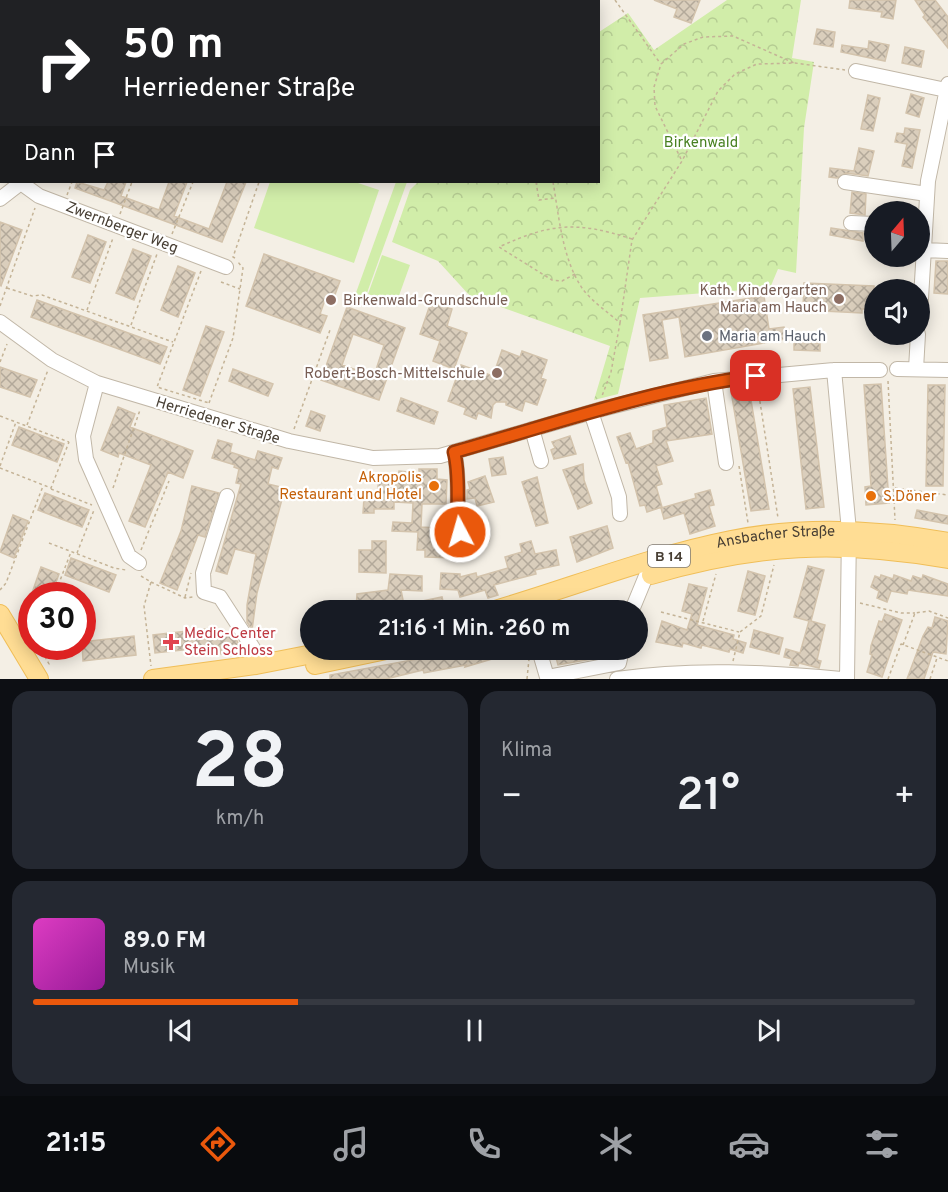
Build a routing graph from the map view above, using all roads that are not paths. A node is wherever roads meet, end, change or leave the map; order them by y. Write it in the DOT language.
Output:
graph roads {
  1 [pos="856,71"];
  2 [pos="947,87"];
  3 [pos="844,182"];
  4 [pos="20,183"];
  5 [pos="22,183"];
  6 [pos="927,194"];
  7 [pos="0,199"];
  8 [pos="926,201"];
  9 [pos="850,223"];
  10 [pos="864,224"];
  11 [pos="930,250"];
  12 [pos="948,251"];
  13 [pos="226,267"];
  14 [pos="0,322"];
  15 [pos="917,345"];
  16 [pos="897,369"];
  17 [pos="916,369"];
  18 [pos="834,370"];
  19 [pos="948,370"];
  20 [pos="884,376"];
  21 [pos="714,381"];
  22 [pos="97,383"];
  23 [pos="596,411"];
  24 [pos="532,429"];
  25 [pos="454,452"];
  26 [pos="541,460"];
  27 [pos="726,463"];
  28 [pos="227,496"];
  29 [pos="620,514"];
  30 [pos="460,532"];
  31 [pos="849,539"];
  32 [pos="779,540"];
  33 [pos="948,542"];
  34 [pos="948,559"];
  35 [pos="139,563"];
  36 [pos="646,576"];
  37 [pos="527,600"];
  38 [pos="567,600"];
  39 [pos="636,600"];
  40 [pos="0,614"];
  41 [pos="300,656"];
  42 [pos="337,660"];
  43 [pos="539,660"];
  44 [pos="620,660"];
  45 [pos="256,665"];
  46 [pos="152,673"];
  47 [pos="39,679"];
  48 [pos="243,679"];
  49 [pos="617,679"];
  50 [pos="841,679"];
  51 [pos="847,679"];
  1 -- 2 [label="street"];
  2 -- 6 [label="street"];
  3 -- 6 [label="street"];
  4 -- 7 [label="street"];
  5 -- 13 [label="street, Zwernberger Weg"];
  6 -- 8 [label="street"];
  9 -- 10 [label="street"];
  11 -- 12 [label="street"];
  14 -- 22 [label="street, Herriedener Straße"];
  15 -- 17 [label="street"];
  16 -- 17 [label="street"];
  17 -- 19 [label="street"];
  18 -- 20 [label="street, Herriedener Straße"];
  18 -- 21 [label="street, Herriedener Straße"];
  18 -- 31 [label="street"];
  21 -- 23 [label="street, Herriedener Straße"];
  21 -- 27 [label="street"];
  22 -- 25 [label="street, Herriedener Straße"];
  22 -- 35 [label="street"];
  23 -- 24 [label="street, Herriedener Straße"];
  23 -- 29 [label="street"];
  24 -- 25 [label="street, Herriedener Straße"];
  24 -- 26 [label="street"];
  25 -- 30 [label="street"];
  28 -- 45 [label="street"];
  31 -- 32 [label="main road, Ansbacher Straße / B 14"];
  31 -- 33 [label="main road, Ansbacher Straße / B 14"];
  31 -- 34 [label="main road, Ansbacher Straße / B 14"];
  31 -- 51 [label="street"];
  32 -- 36 [label="main road, Ansbacher Straße / B 14"];
  32 -- 37 [label="main road, Ansbacher Straße / B 14"];
  36 -- 38 [label="main road, Ansbacher Straße / B 14"];
  36 -- 39 [label="street"];
  40 -- 47 [label="main road"];
  41 -- 45 [label="main road"];
  42 -- 48 [label="main road"];
  43 -- 44 [label="street"];
  45 -- 46 [label="main road"];
  49 -- 50 [label="street"];
}
